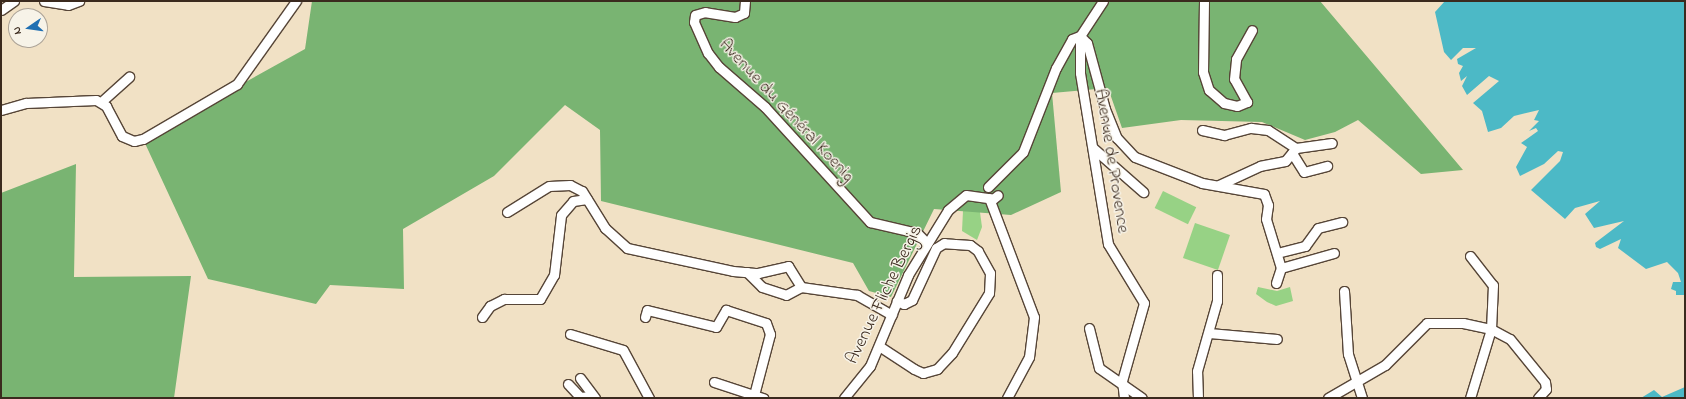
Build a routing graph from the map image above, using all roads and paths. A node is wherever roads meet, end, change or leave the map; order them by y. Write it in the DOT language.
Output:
graph roads {
  1 [pos="14,1"];
  2 [pos="44,1"];
  3 [pos="79,1"];
  4 [pos="296,1"];
  5 [pos="745,1"];
  6 [pos="1104,1"];
  7 [pos="1204,1"];
  8 [pos="1,10"];
  9 [pos="1252,30"];
  10 [pos="1080,36"];
  11 [pos="129,77"];
  12 [pos="101,102"];
  13 [pos="1,110"];
  14 [pos="1202,130"];
  15 [pos="1332,143"];
  16 [pos="1093,148"];
  17 [pos="1294,151"];
  18 [pos="1327,166"];
  19 [pos="1004,172"];
  20 [pos="1218,185"];
  21 [pos="1143,192"];
  22 [pos="988,193"];
  23 [pos="998,193"];
  24 [pos="587,200"];
  25 [pos="996,211"];
  26 [pos="507,212"];
  27 [pos="1342,222"];
  28 [pos="927,243"];
  29 [pos="1277,253"];
  30 [pos="1334,253"];
  31 [pos="1470,256"];
  32 [pos="1281,268"];
  33 [pos="747,272"];
  34 [pos="1217,275"];
  35 [pos="1276,284"];
  36 [pos="801,287"];
  37 [pos="1344,291"];
  38 [pos="897,301"];
  39 [pos="892,315"];
  40 [pos="482,317"];
  41 [pos="645,317"];
  42 [pos="1088,328"];
  43 [pos="1491,329"];
  44 [pos="1209,333"];
  45 [pos="570,334"];
  46 [pos="1277,339"];
  47 [pos="879,346"];
  48 [pos="580,378"];
  49 [pos="1122,381"];
  50 [pos="714,382"];
  51 [pos="568,384"];
  52 [pos="1356,384"];
  53 [pos="749,395"];
  54 [pos="593,397"];
  55 [pos="649,398"];
  56 [pos="763,398"];
  57 [pos="844,398"];
  58 [pos="1007,398"];
  59 [pos="1124,398"];
  60 [pos="1142,398"];
  61 [pos="1198,398"];
  62 [pos="1328,398"];
  63 [pos="1362,398"];
  64 [pos="1470,398"];
  65 [pos="1538,398"];
  1 -- 8 [label="street"];
  2 -- 3 [label="street"];
  4 -- 12 [label="street"];
  5 -- 28 [label="street, Avenue du Général Koenig"];
  6 -- 10 [label="street"];
  7 -- 9 [label="street"];
  10 -- 16 [label="street, Avenue de Provence"];
  10 -- 19 [label="street"];
  10 -- 20 [label="street"];
  11 -- 12 [label="street"];
  12 -- 13 [label="street"];
  14 -- 17 [label="street"];
  15 -- 17 [label="street"];
  16 -- 21 [label="street"];
  16 -- 49 [label="street, Avenue de Provence"];
  17 -- 18 [label="street"];
  17 -- 20 [label="street"];
  19 -- 22 [label="street"];
  19 -- 23 [label="street"];
  20 -- 29 [label="street"];
  22 -- 23 [label="street"];
  22 -- 25 [label="street"];
  22 -- 28 [label="street, Avenue Fliche Bergis"];
  23 -- 25 [label="street"];
  24 -- 26 [label="street"];
  24 -- 33 [label="street"];
  24 -- 40 [label="street"];
  25 -- 58 [label="street"];
  27 -- 29 [label="street"];
  28 -- 38 [label="street, Avenue Fliche Bergis"];
  29 -- 32 [label="street"];
  30 -- 32 [label="street"];
  31 -- 43 [label="street"];
  32 -- 35 [label="street"];
  33 -- 36 [label="street"];
  33 -- 36 [label="street"];
  34 -- 44 [label="street"];
  36 -- 39 [label="street"];
  37 -- 52 [label="street"];
  38 -- 39 [label="street, Avenue Fliche Bergis"];
  38 -- 47 [label="street"];
  39 -- 47 [label="street, Avenue Fliche Bergis"];
  41 -- 53 [label="street"];
  42 -- 49 [label="street"];
  43 -- 52 [label="street"];
  43 -- 64 [label="street"];
  43 -- 65 [label="street"];
  44 -- 46 [label="street"];
  44 -- 61 [label="street"];
  45 -- 55 [label="street"];
  47 -- 57 [label="street, Avenue Fliche Bergis"];
  48 -- 54 [label="street"];
  49 -- 59 [label="street, Avenue de Provence"];
  49 -- 60 [label="street"];
  50 -- 53 [label="street"];
  51 -- 54 [label="street"];
  52 -- 62 [label="street"];
  52 -- 63 [label="street"];
  53 -- 56 [label="street"];
}
